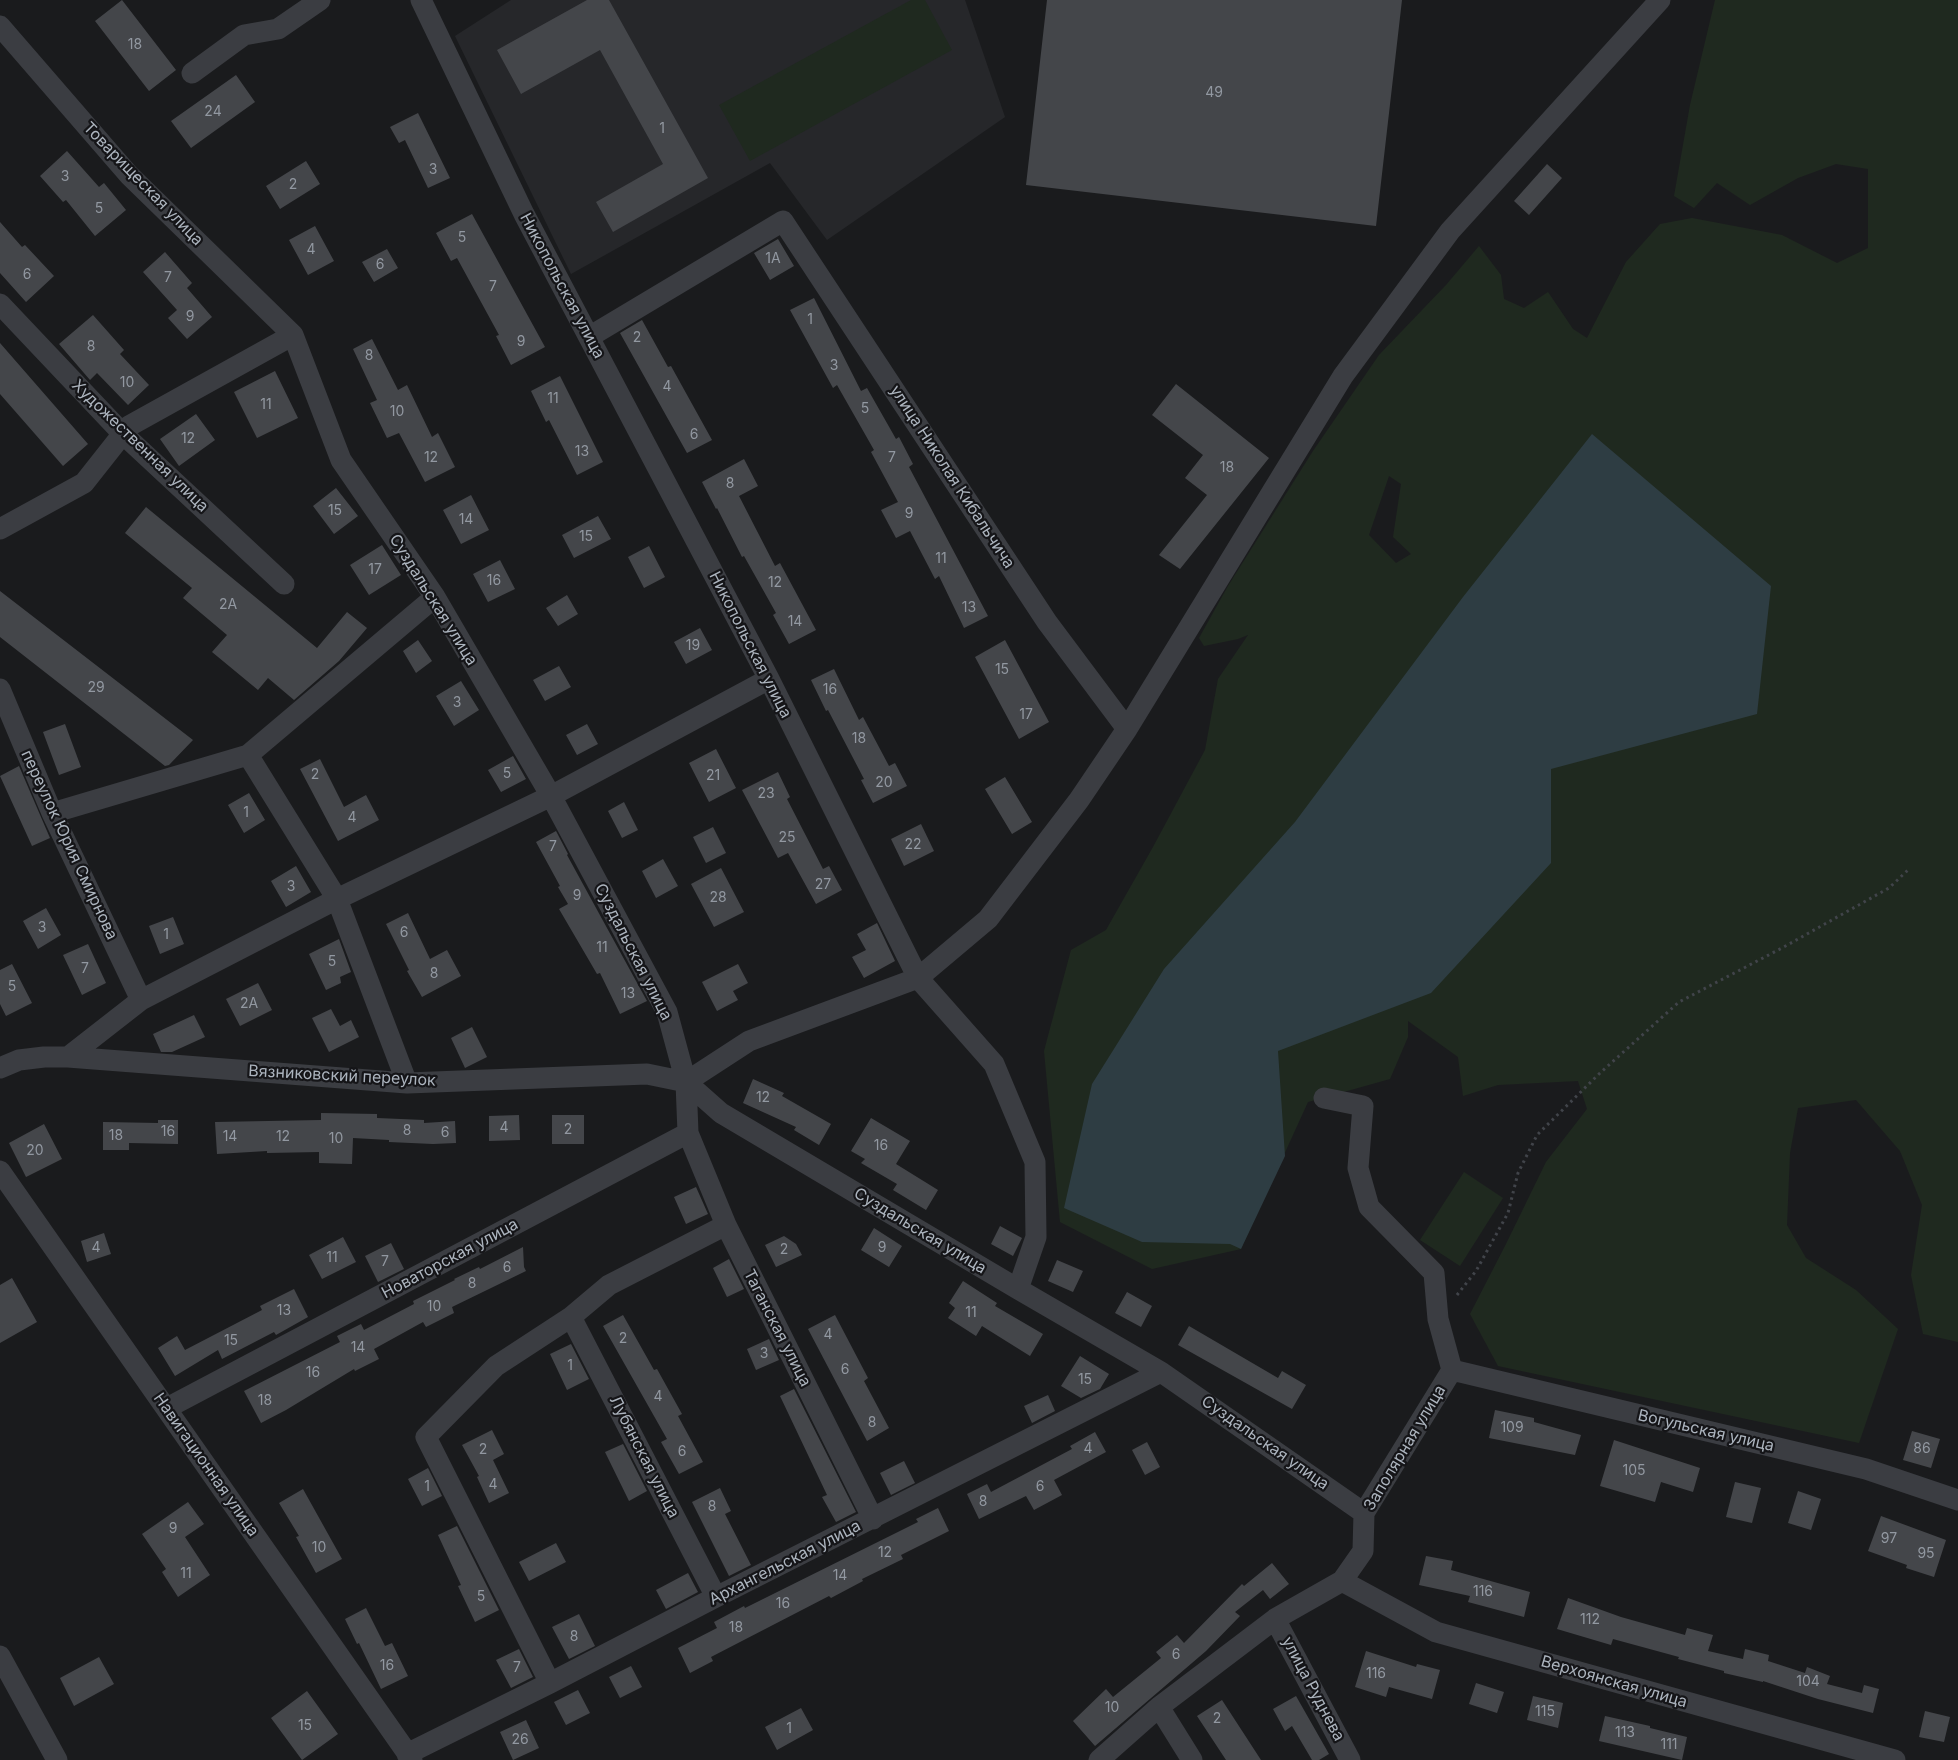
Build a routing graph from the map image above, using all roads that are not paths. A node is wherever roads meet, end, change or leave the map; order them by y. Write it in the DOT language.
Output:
graph roads {
  1 [pos="320,0"];
  2 [pos="420,0"];
  3 [pos="1660,0"];
  4 [pos="0,26"];
  5 [pos="192,73"];
  6 [pos="0,304"];
  7 [pos="293,336"];
  8 [pos="588,337"];
  9 [pos="123,434"];
  10 [pos="0,529"];
  11 [pos="284,584"];
  12 [pos="435,597"];
  13 [pos="769,680"];
  14 [pos="0,689"];
  15 [pos="1127,729"];
  16 [pos="248,755"];
  17 [pos="551,796"];
  18 [pos="52,813"];
  19 [pos="337,899"];
  20 [pos="918,978"];
  21 [pos="141,1000"];
  22 [pos="68,1057"];
  23 [pos="0,1068"];
  24 [pos="686,1082"];
  25 [pos="407,1083"];
  26 [pos="1324,1098"];
  27 [pos="688,1133"];
  28 [pos="0,1171"];
  29 [pos="726,1225"];
  30 [pos="1018,1289"];
  31 [pos="571,1317"];
  32 [pos="1452,1370"];
  33 [pos="1161,1372"];
  34 [pos="167,1408"];
  35 [pos="1958,1500"];
  36 [pos="1364,1513"];
  37 [pos="873,1519"];
  38 [pos="1342,1581"];
  39 [pos="716,1597"];
  40 [pos="1275,1619"];
  41 [pos="0,1656"];
  42 [pos="550,1684"];
  43 [pos="1159,1707"];
  44 [pos="410,1757"];
  45 [pos="57,1760"];
  46 [pos="1099,1760"];
  47 [pos="1192,1760"];
  48 [pos="1350,1760"];
  49 [pos="1895,1760"];
  1 -- 5 [label="street"];
  2 -- 8 [label="street, Никопольская улица"];
  3 -- 15 [label="street"];
  4 -- 7 [label="street, Товарищеская улица"];
  6 -- 9 [label="street, Художественная улица"];
  7 -- 9 [label="street"];
  7 -- 12 [label="street, Суздальская улица"];
  8 -- 13 [label="street, Никопольская улица"];
  8 -- 15 [label="street, улица Николая Кибальчича"];
  9 -- 10 [label="street"];
  9 -- 11 [label="street, Художественная улица"];
  12 -- 16 [label="street"];
  12 -- 17 [label="street, Суздальская улица"];
  13 -- 17 [label="street"];
  13 -- 20 [label="street, Никопольская улица"];
  14 -- 18 [label="street, переулок Юрия Смирнова"];
  15 -- 20 [label="street"];
  16 -- 18 [label="street"];
  16 -- 19 [label="street"];
  17 -- 19 [label="street"];
  17 -- 24 [label="street, Суздальская улица"];
  18 -- 21 [label="street, переулок Юрия Смирнова"];
  19 -- 21 [label="street"];
  19 -- 25 [label="street"];
  20 -- 24 [label="street"];
  20 -- 30 [label="street, Никопольская улица"];
  21 -- 22 [label="street"];
  22 -- 23 [label="street, Вязниковский переулок"];
  22 -- 25 [label="street, Вязниковский переулок"];
  24 -- 25 [label="street, Вязниковский переулок"];
  24 -- 27 [label="street"];
  24 -- 30 [label="street, Суздальская улица"];
  26 -- 32 [label="street, Заполярная улица"];
  27 -- 29 [label="street, Таганская улица"];
  27 -- 34 [label="street, Новаторская улица"];
  28 -- 34 [label="street, Навигационная улица"];
  29 -- 31 [label="street"];
  29 -- 37 [label="street, Таганская улица"];
  30 -- 33 [label="street, Суздальская улица"];
  31 -- 39 [label="street, Лубянская улица"];
  31 -- 42 [label="street"];
  32 -- 35 [label="street, Вогульская улица"];
  32 -- 36 [label="street, Заполярная улица"];
  33 -- 36 [label="street, Суздальская улица"];
  33 -- 37 [label="street, Архангельская улица"];
  34 -- 44 [label="street, Навигационная улица"];
  36 -- 38 [label="street, Заполярная улица"];
  37 -- 39 [label="street, Архангельская улица"];
  38 -- 40 [label="street, Заполярная улица"];
  38 -- 49 [label="street, Верхоянская улица"];
  39 -- 42 [label="street, Архангельская улица"];
  40 -- 43 [label="street, Заполярная улица"];
  40 -- 48 [label="street, улица Руднева"];
  41 -- 45 [label="street"];
  42 -- 44 [label="street, Архангельская улица"];
  43 -- 46 [label="street, Заполярная улица"];
  43 -- 47 [label="street"];
}
